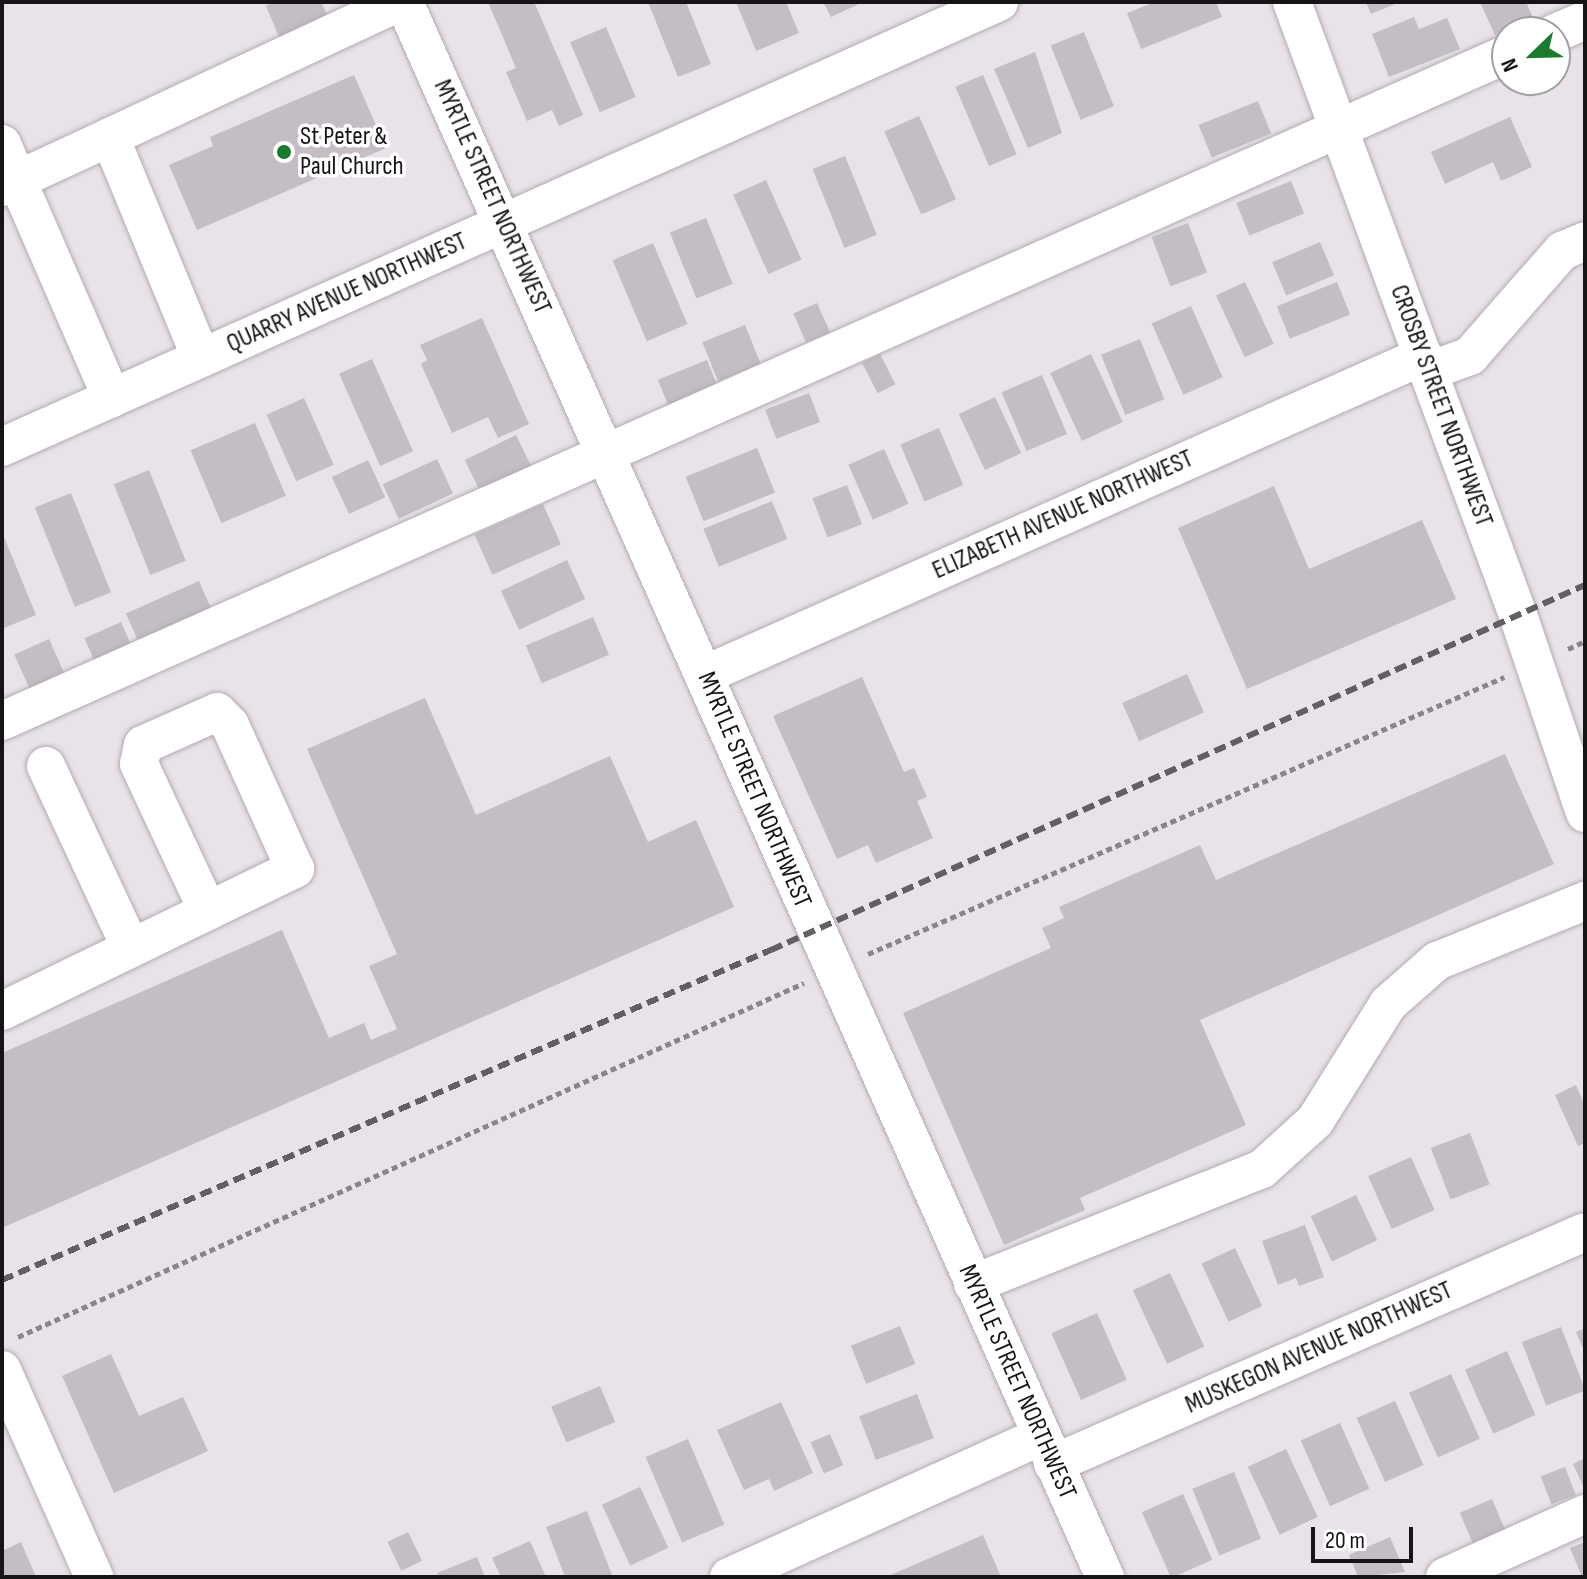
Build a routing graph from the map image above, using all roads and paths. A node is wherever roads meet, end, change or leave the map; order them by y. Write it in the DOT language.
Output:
graph roads {
  1 [pos="402,2"];
  2 [pos="999,2"];
  3 [pos="1292,2"];
  4 [pos="1491,61"];
  5 [pos="1338,128"];
  6 [pos="110,137"];
  7 [pos="2,144"];
  8 [pos="10,183"];
  9 [pos="503,223"];
  10 [pos="1585,241"];
  11 [pos="201,358"];
  12 [pos="1426,363"];
  13 [pos="112,398"];
  14 [pos="2,447"];
  15 [pos="605,451"];
  16 [pos="1585,641"];
  17 [pos="1534,664"];
  18 [pos="704,675"];
  19 [pos="2,721"];
  20 [pos="1573,738"];
  21 [pos="46,766"];
  22 [pos="1585,813"];
  23 [pos="1585,901"];
  24 [pos="208,911"];
  25 [pos="131,948"];
  26 [pos="833,970"];
  27 [pos="2,1011"];
  28 [pos="1585,1232"];
  29 [pos="973,1284"];
  30 [pos="7,1373"];
  31 [pos="1047,1450"];
  32 [pos="1585,1514"];
  33 [pos="94,1577"];
  34 [pos="729,1577"];
  35 [pos="1105,1577"];
  36 [pos="1445,1577"];
  1 -- 6 [label="street"];
  1 -- 9 [label="street, MYRTLE STREET NORTHWEST"];
  2 -- 9 [label="street, QUARRY AVENUE NORTHWEST"];
  3 -- 5 [label="street, CROSBY STREET NORTHWEST"];
  4 -- 5 [label="street"];
  5 -- 12 [label="street, CROSBY STREET NORTHWEST"];
  5 -- 15 [label="street"];
  6 -- 8 [label="street"];
  6 -- 11 [label="street"];
  7 -- 8 [label="street"];
  8 -- 13 [label="street"];
  9 -- 11 [label="street, QUARRY AVENUE NORTHWEST"];
  9 -- 15 [label="street, MYRTLE STREET NORTHWEST"];
  10 -- 12 [label="street, ELIZABETH AVENUE NORTHWEST"];
  11 -- 13 [label="street, QUARRY AVENUE NORTHWEST"];
  12 -- 17 [label="street, CROSBY STREET NORTHWEST"];
  12 -- 18 [label="street, ELIZABETH AVENUE NORTHWEST"];
  13 -- 14 [label="street, QUARRY AVENUE NORTHWEST"];
  15 -- 18 [label="street, MYRTLE STREET NORTHWEST"];
  15 -- 19 [label="street"];
  16 -- 17 [label="path"];
  17 -- 20 [label="street, CROSBY STREET NORTHWEST"];
  17 -- 26 [label="path"];
  18 -- 26 [label="street, MYRTLE STREET NORTHWEST"];
  20 -- 22 [label="street, CROSBY STREET NORTHWEST"];
  21 -- 25 [label="street"];
  23 -- 29 [label="street"];
  24 -- 24 [label="street"];
  24 -- 25 [label="street"];
  25 -- 27 [label="street"];
  26 -- 29 [label="street, MYRTLE STREET NORTHWEST"];
  26 -- 30 [label="path"];
  28 -- 31 [label="street, MUSKEGON AVENUE NORTHWEST"];
  29 -- 31 [label="street, MYRTLE STREET NORTHWEST"];
  30 -- 33 [label="street"];
  31 -- 34 [label="street, MUSKEGON AVENUE NORTHWEST"];
  31 -- 35 [label="street, MYRTLE STREET NORTHWEST"];
  32 -- 36 [label="street"];
}
